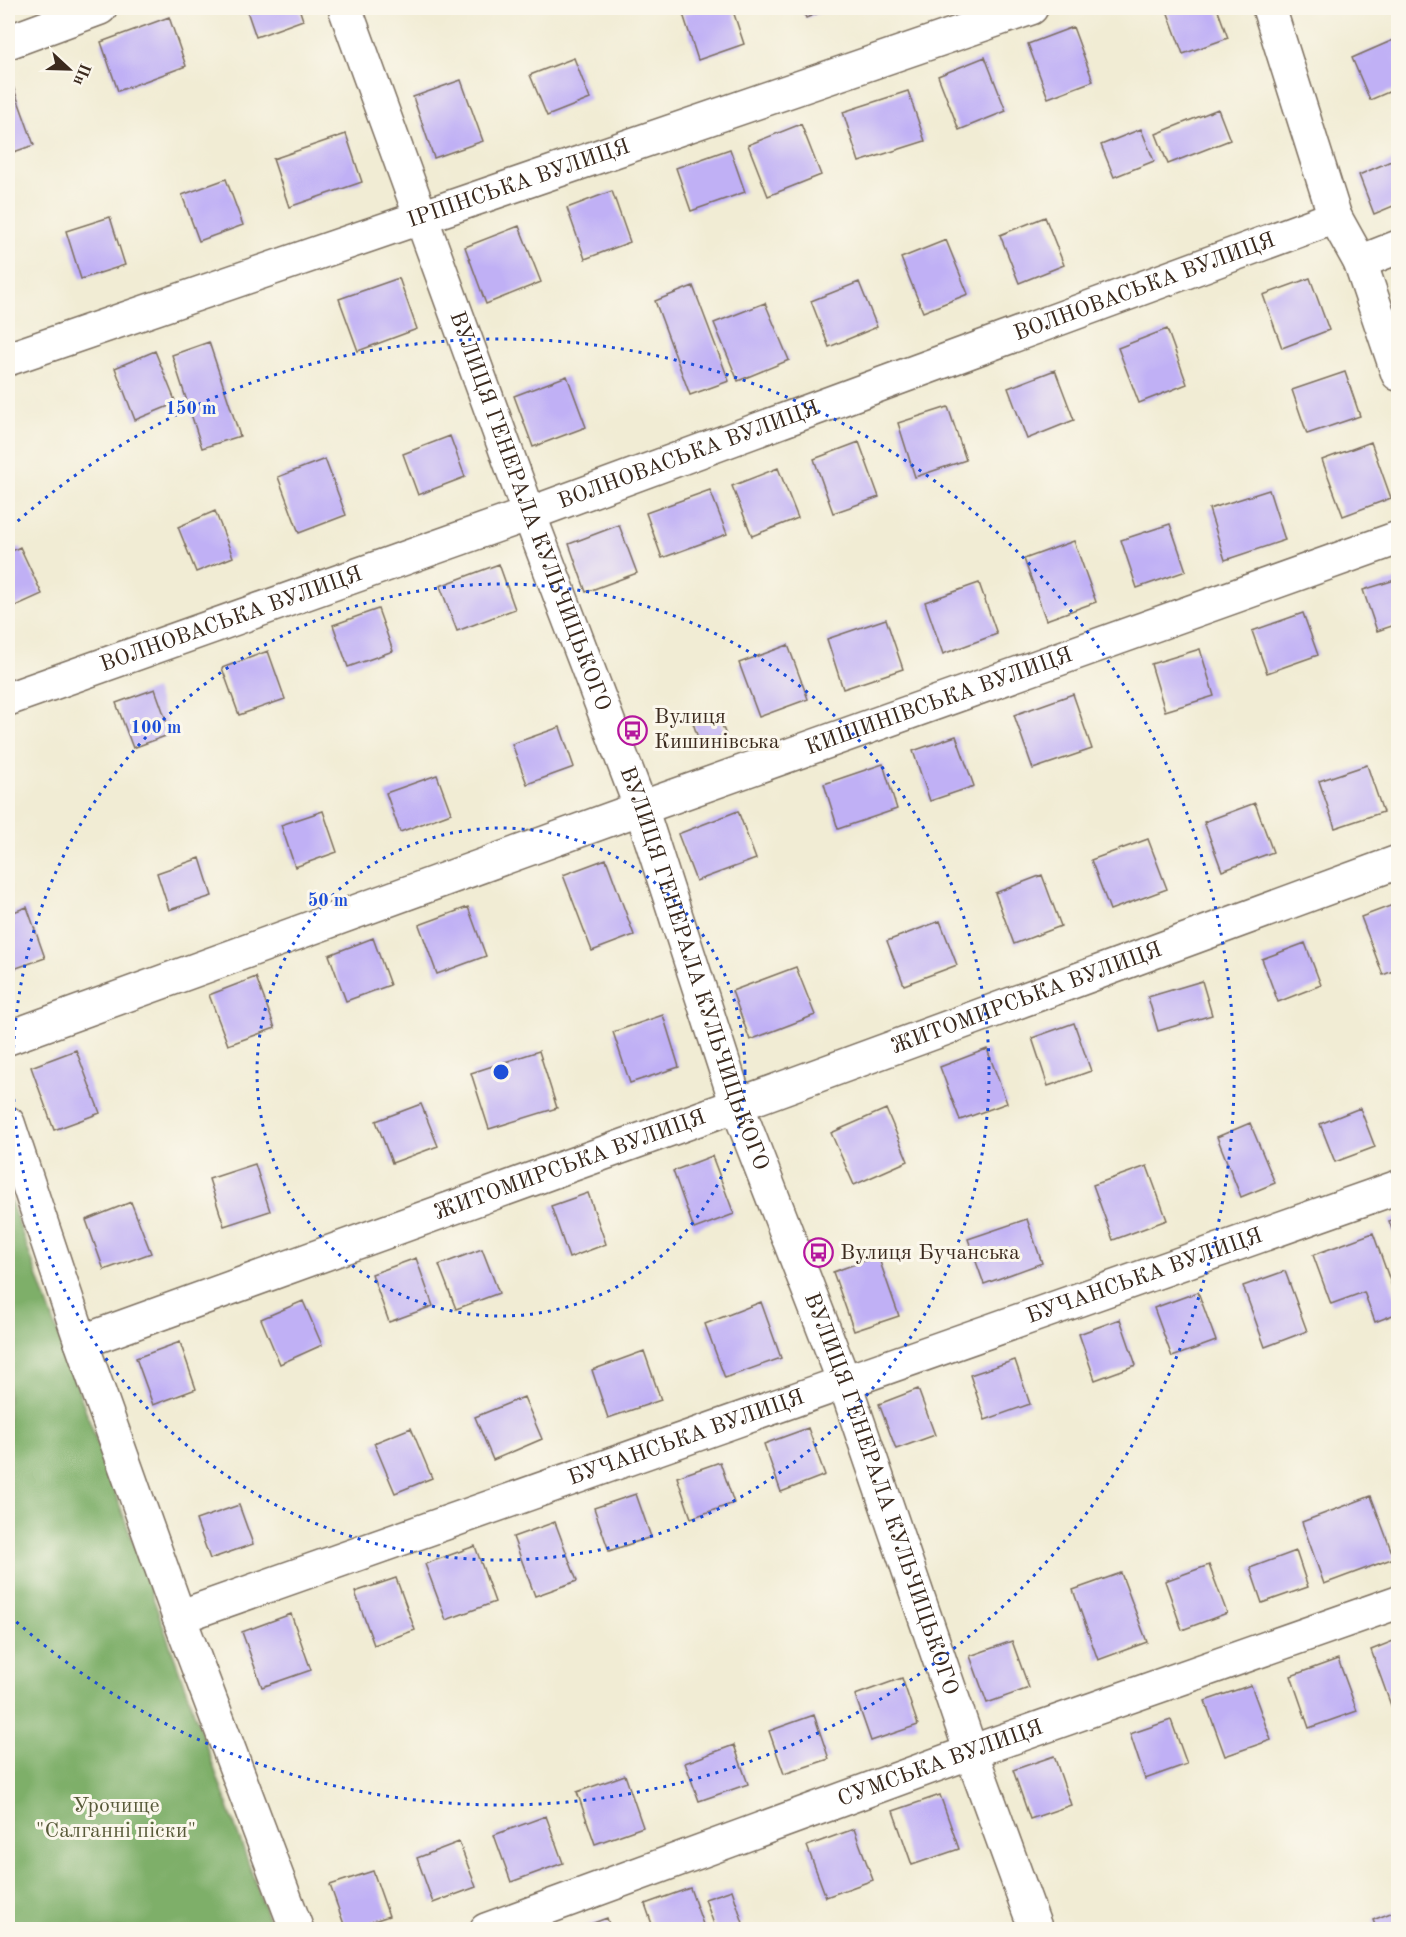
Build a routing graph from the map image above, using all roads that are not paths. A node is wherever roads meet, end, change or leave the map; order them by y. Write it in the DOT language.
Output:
graph roads {
  1 [pos="100,8"];
  2 [pos="345,8"];
  3 [pos="1031,8"];
  4 [pos="1269,8"];
  5 [pos="8,42"];
  6 [pos="1335,217"];
  7 [pos="422,218"];
  8 [pos="1398,247"];
  9 [pos="1360,262"];
  10 [pos="8,359"];
  11 [pos="1398,374"];
  12 [pos="529,514"];
  13 [pos="1398,538"];
  14 [pos="8,699"];
  15 [pos="641,808"];
  16 [pos="1398,862"];
  17 [pos="8,1038"];
  18 [pos="737,1105"];
  19 [pos="8,1123"];
  20 [pos="1398,1187"];
  21 [pos="81,1342"];
  22 [pos="845,1384"];
  23 [pos="1398,1602"];
  24 [pos="179,1617"];
  25 [pos="971,1752"];
  26 [pos="297,1929"];
  27 [pos="486,1929"];
  28 [pos="1036,1929"];
  1 -- 5 [label="street"];
  2 -- 7 [label="street, ВУЛИЦЯ ГЕНЕРАЛА КУЛЬЧИЦЬКОГО"];
  3 -- 7 [label="street, ІРПІНСЬКА ВУЛИЦЯ"];
  4 -- 6 [label="street"];
  6 -- 9 [label="street"];
  6 -- 12 [label="street, ВОЛНОВАСЬКА ВУЛИЦЯ"];
  7 -- 10 [label="street, ІРПІНСЬКА ВУЛИЦЯ"];
  7 -- 12 [label="street, ВУЛИЦЯ ГЕНЕРАЛА КУЛЬЧИЦЬКОГО"];
  8 -- 9 [label="street"];
  9 -- 11 [label="street"];
  12 -- 14 [label="street, ВОЛНОВАСЬКА ВУЛИЦЯ"];
  12 -- 15 [label="street, ВУЛИЦЯ ГЕНЕРАЛА КУЛЬЧИЦЬКОГО"];
  13 -- 15 [label="street, КИШИНІВСЬКА ВУЛИЦЯ"];
  15 -- 17 [label="street, КИШИНІВСЬКА ВУЛИЦЯ"];
  15 -- 18 [label="street, ВУЛИЦЯ ГЕНЕРАЛА КУЛЬЧИЦЬКОГО"];
  16 -- 18 [label="street, ЖИТОМИРСЬКА ВУЛИЦЯ"];
  18 -- 21 [label="street, ЖИТОМИРСЬКА ВУЛИЦЯ"];
  18 -- 22 [label="street, ВУЛИЦЯ ГЕНЕРАЛА КУЛЬЧИЦЬКОГО"];
  19 -- 21 [label="street"];
  20 -- 22 [label="street, БУЧАНСЬКА ВУЛИЦЯ"];
  21 -- 24 [label="street"];
  22 -- 24 [label="street, БУЧАНСЬКА ВУЛИЦЯ"];
  22 -- 25 [label="street, ВУЛИЦЯ ГЕНЕРАЛА КУЛЬЧИЦЬКОГО"];
  23 -- 25 [label="street, СУМСЬКА ВУЛИЦЯ"];
  24 -- 26 [label="street"];
  25 -- 27 [label="street, СУМСЬКА ВУЛИЦЯ"];
  25 -- 28 [label="street, ВУЛИЦЯ ГЕНЕРАЛА КУЛЬЧИЦЬКОГО"];
}
